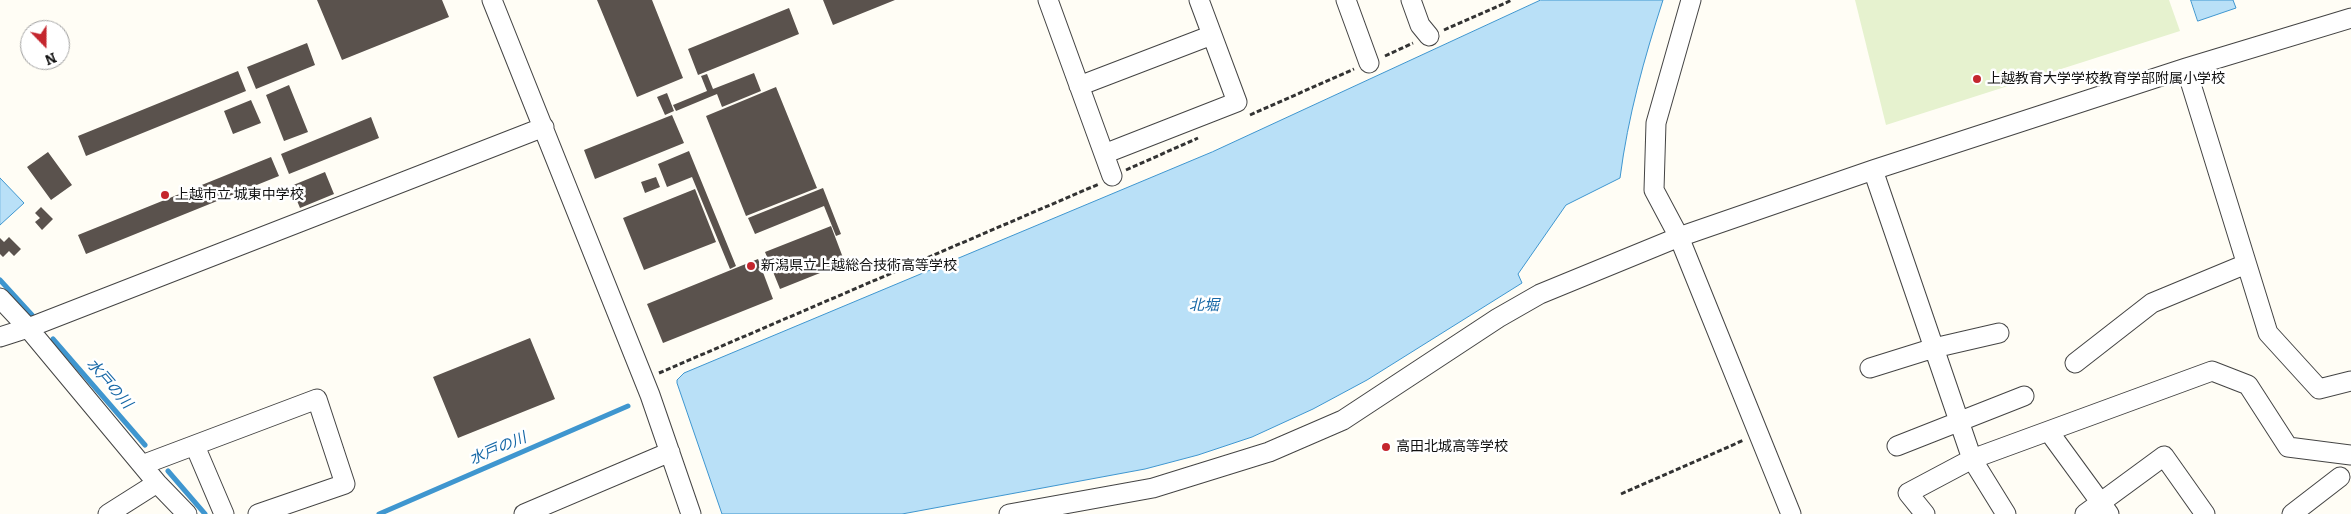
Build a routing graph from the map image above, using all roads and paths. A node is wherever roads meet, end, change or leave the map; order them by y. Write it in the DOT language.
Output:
graph roads {
  1 [pos="492,0"];
  2 [pos="1048,0"];
  3 [pos="1200,0"];
  4 [pos="1346,0"];
  5 [pos="1411,0"];
  6 [pos="1512,0"];
  7 [pos="1691,0"];
  8 [pos="2351,18"];
  9 [pos="1212,35"];
  10 [pos="1429,36"];
  11 [pos="1369,63"];
  12 [pos="2186,68"];
  13 [pos="1079,86"];
  14 [pos="1245,117"];
  15 [pos="544,127"];
  16 [pos="1200,137"];
  17 [pos="1104,154"];
  18 [pos="1873,170"];
  19 [pos="1112,176"];
  20 [pos="1679,237"];
  21 [pos="2246,264"];
  22 [pos="0,298"];
  23 [pos="28,328"];
  24 [pos="1998,333"];
  25 [pos="0,337"];
  26 [pos="1934,348"];
  27 [pos="2075,364"];
  28 [pos="1870,368"];
  29 [pos="658,374"];
  30 [pos="2351,381"];
  31 [pos="2024,396"];
  32 [pos="1959,422"];
  33 [pos="1759,434"];
  34 [pos="2052,436"];
  35 [pos="195,446"];
  36 [pos="1898,446"];
  37 [pos="670,452"];
  38 [pos="2351,456"];
  39 [pos="1972,459"];
  40 [pos="142,465"];
  41 [pos="2340,477"];
  42 [pos="157,483"];
  43 [pos="1621,494"];
  44 [pos="2105,508"];
  45 [pos="108,514"];
  46 [pos="187,514"];
  47 [pos="224,514"];
  48 [pos="258,514"];
  49 [pos="524,514"];
  50 [pos="691,514"];
  51 [pos="1009,514"];
  52 [pos="1792,514"];
  53 [pos="1925,514"];
  54 [pos="2006,514"];
  55 [pos="2085,514"];
  56 [pos="2205,514"];
  57 [pos="2292,514"];
  1 -- 15 [label="street"];
  2 -- 13 [label="street"];
  3 -- 9 [label="street"];
  4 -- 11 [label="street"];
  5 -- 10 [label="street"];
  6 -- 10 [label="path"];
  7 -- 20 [label="street"];
  8 -- 12 [label="street"];
  9 -- 13 [label="street"];
  9 -- 17 [label="street"];
  10 -- 11 [label="path"];
  11 -- 14 [label="path"];
  12 -- 18 [label="street"];
  12 -- 21 [label="street"];
  13 -- 17 [label="street"];
  15 -- 23 [label="street"];
  15 -- 37 [label="street"];
  16 -- 19 [label="path"];
  17 -- 19 [label="street"];
  18 -- 20 [label="street"];
  18 -- 26 [label="street"];
  19 -- 29 [label="path"];
  20 -- 33 [label="street"];
  20 -- 51 [label="street"];
  21 -- 27 [label="street"];
  21 -- 30 [label="street"];
  22 -- 23 [label="street"];
  23 -- 25 [label="street"];
  23 -- 40 [label="street"];
  24 -- 26 [label="street"];
  26 -- 28 [label="street"];
  26 -- 32 [label="street"];
  31 -- 32 [label="street"];
  32 -- 36 [label="street"];
  32 -- 39 [label="street"];
  33 -- 43 [label="path"];
  33 -- 52 [label="street"];
  34 -- 44 [label="street"];
  35 -- 40 [label="street"];
  35 -- 47 [label="street"];
  35 -- 48 [label="street"];
  37 -- 49 [label="street"];
  37 -- 50 [label="street"];
  38 -- 39 [label="street"];
  39 -- 53 [label="street"];
  39 -- 54 [label="street"];
  40 -- 42 [label="street"];
  41 -- 57 [label="street"];
  42 -- 45 [label="street"];
  42 -- 46 [label="street"];
  44 -- 55 [label="street"];
  44 -- 56 [label="street"];
}
